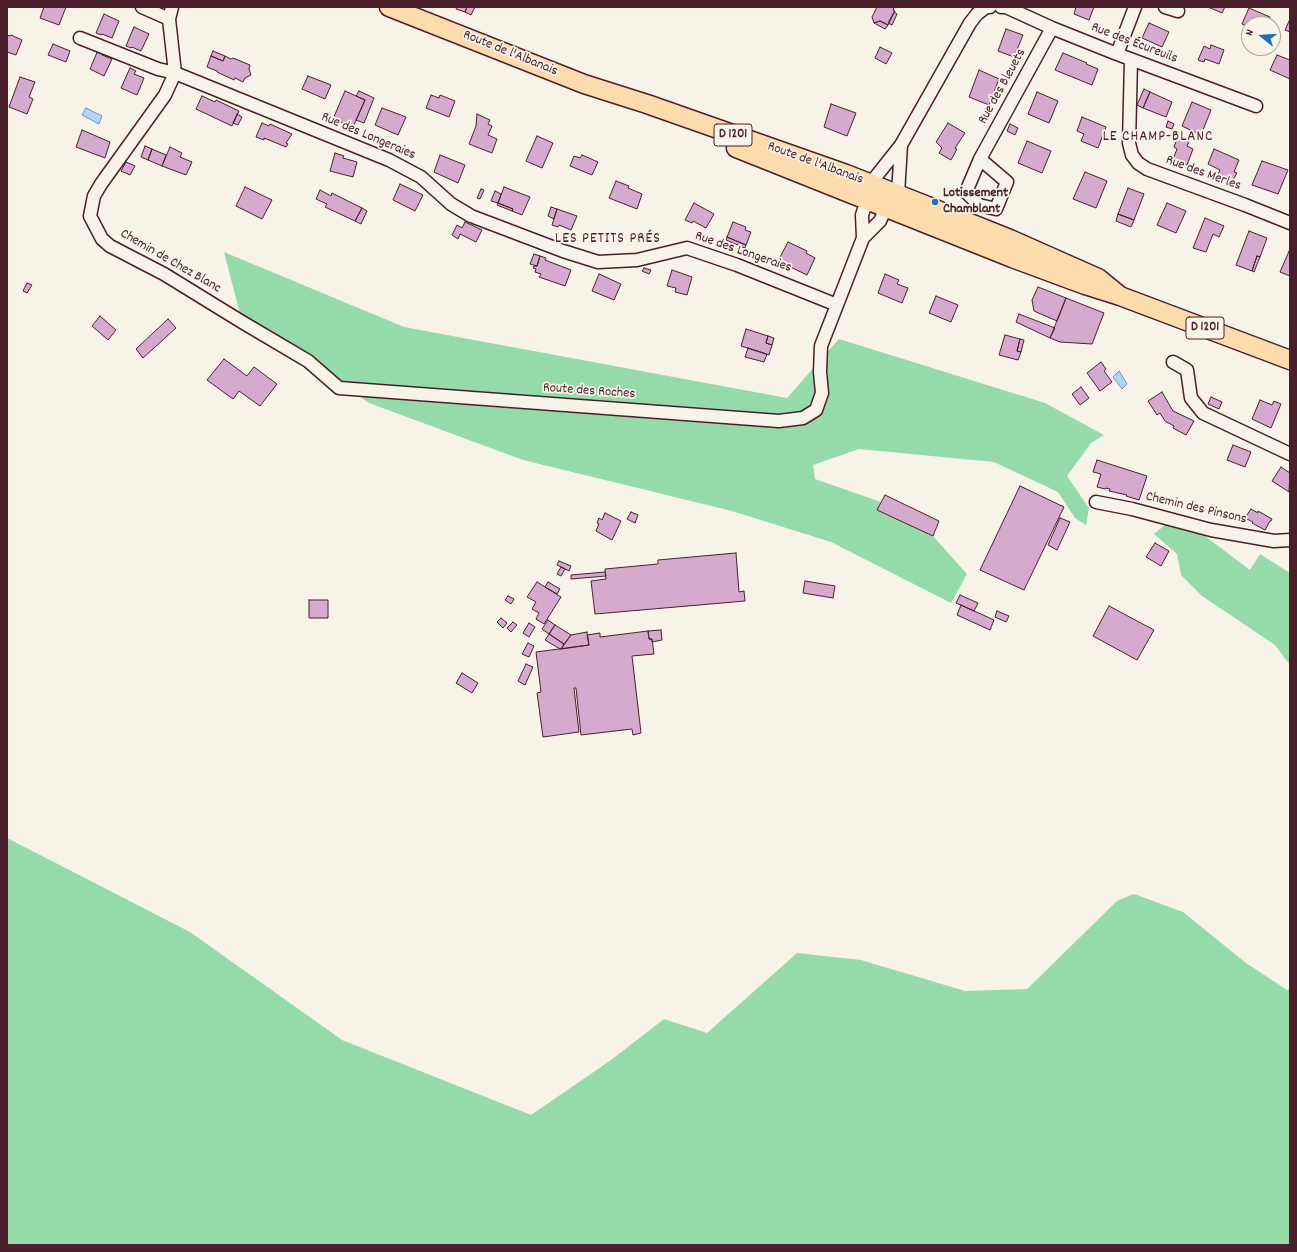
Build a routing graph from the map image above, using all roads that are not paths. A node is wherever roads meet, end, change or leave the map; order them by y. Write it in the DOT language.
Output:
graph roads {
  1 [pos="142,7"];
  2 [pos="389,7"];
  3 [pos="990,7"];
  4 [pos="1001,7"];
  5 [pos="1135,7"];
  6 [pos="1165,7"];
  7 [pos="1178,11"];
  8 [pos="170,13"];
  9 [pos="1052,28"];
  10 [pos="80,38"];
  11 [pos="1117,54"];
  12 [pos="1131,60"];
  13 [pos="175,73"];
  14 [pos="584,84"];
  15 [pos="1256,106"];
  16 [pos="901,145"];
  17 [pos="980,159"];
  18 [pos="898,194"];
  19 [pos="877,195"];
  20 [pos="964,221"];
  21 [pos="1290,224"];
  22 [pos="863,238"];
  23 [pos="1120,296"];
  24 [pos="837,305"];
  25 [pos="1290,360"];
  26 [pos="1173,362"];
  27 [pos="339,388"];
  28 [pos="1290,454"];
  29 [pos="1096,502"];
  30 [pos="1290,540"];
  1 -- 8 [label="street"];
  2 -- 14 [label="main road, Route de l'Albanais / D 1201"];
  3 -- 16 [label="street"];
  4 -- 9 [label="street, Rue des Écureuils"];
  5 -- 11 [label="street"];
  6 -- 7 [label="street"];
  8 -- 13 [label="street"];
  9 -- 11 [label="street, Rue des Écureuils"];
  9 -- 17 [label="street, Rue des Bleuets"];
  10 -- 13 [label="street, Rue des Longeraies"];
  11 -- 12 [label="street, Rue des Écureuils"];
  12 -- 15 [label="street, Rue des Écureuils"];
  12 -- 21 [label="street, Rue des Merles"];
  13 -- 24 [label="street, Rue des Longeraies"];
  13 -- 27 [label="street, Chemin de Chez Blanc"];
  14 -- 19 [label="main road"];
  14 -- 19 [label="main road, Route de l'Albanais / D 1201"];
  16 -- 18 [label="street"];
  16 -- 19 [label="street"];
  18 -- 19 [label="main road, Route de l'Albanais / D 1201"];
  18 -- 20 [label="main road, Route de l'Albanais / D 1201"];
  19 -- 20 [label="street"];
  19 -- 22 [label="street"];
  19 -- 22 [label="street"];
  19 -- 23 [label="main road, Route de l'Albanais / D 1201"];
  20 -- 23 [label="main road, Route de l'Albanais / D 1201"];
  22 -- 24 [label="street"];
  23 -- 25 [label="main road, Route de l'Albanais / D 1201"];
  24 -- 27 [label="street, Route des Roches"];
  26 -- 28 [label="street"];
  29 -- 30 [label="street, Chemin des Pinsons"];
}
